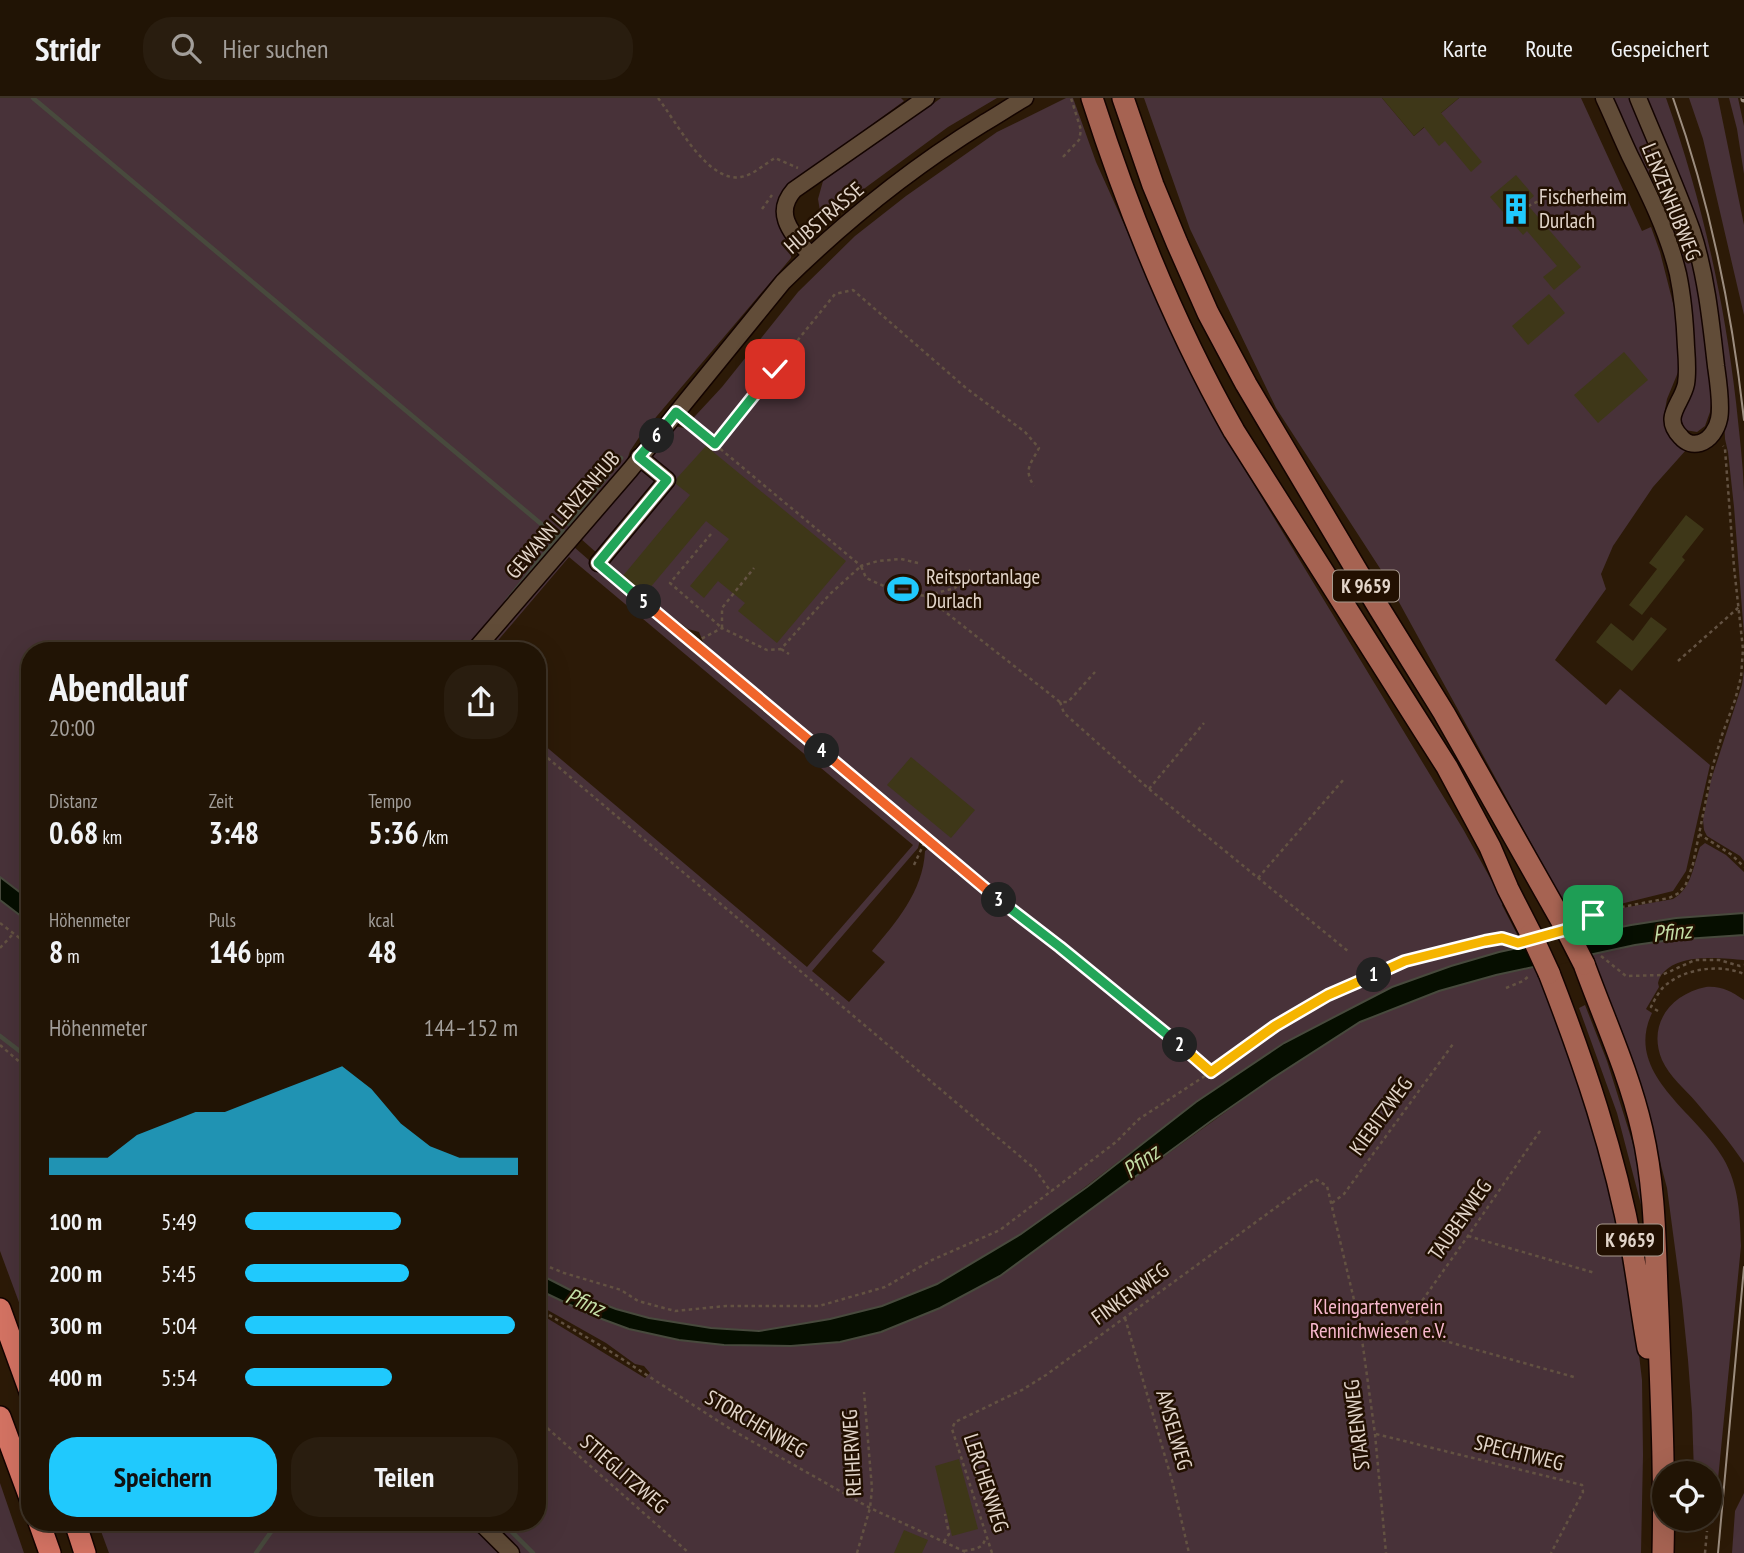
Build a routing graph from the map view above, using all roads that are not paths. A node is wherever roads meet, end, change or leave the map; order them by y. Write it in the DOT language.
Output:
graph roads {
  1 [pos="926,98"];
  2 [pos="1025,98"];
  3 [pos="1091,98"];
  4 [pos="1123,98"];
  5 [pos="1604,98"];
  6 [pos="1638,98"];
  7 [pos="810,255"];
  8 [pos="679,408"];
  9 [pos="639,457"];
  10 [pos="598,563"];
  11 [pos="482,642"];
  12 [pos="1563,1010"];
  13 [pos="1605,1020"];
  14 [pos="0,1310"];
  15 [pos="21,1367"];
  16 [pos="0,1417"];
  17 [pos="21,1474"];
  18 [pos="42,1531"];
  19 [pos="78,1531"];
  20 [pos="489,1531"];
  21 [pos="50,1553"];
  22 [pos="86,1553"];
  23 [pos="512,1553"];
  24 [pos="1653,1553"];
  25 [pos="1663,1553"];
  1 -- 7 [label="street"];
  2 -- 7 [label="street, HUBSTRASSE"];
  3 -- 12 [label="main road, K 9659, bridge"];
  4 -- 13 [label="main road, K 9659, bridge"];
  5 -- 6 [label="street, LENZENHUBWEG"];
  7 -- 8 [label="street, HUBSTRASSE"];
  8 -- 9 [label="street, GEWANN LENZENHUB"];
  9 -- 10 [label="street"];
  9 -- 11 [label="street, GEWANN LENZENHUB"];
  12 -- 13 [label="main road"];
  12 -- 24 [label="main road, K 9659"];
  13 -- 25 [label="main road, K 9659"];
  14 -- 15 [label="highway"];
  16 -- 17 [label="highway"];
  18 -- 21 [label="highway"];
  19 -- 22 [label="highway"];
  20 -- 23 [label="street"];
}
